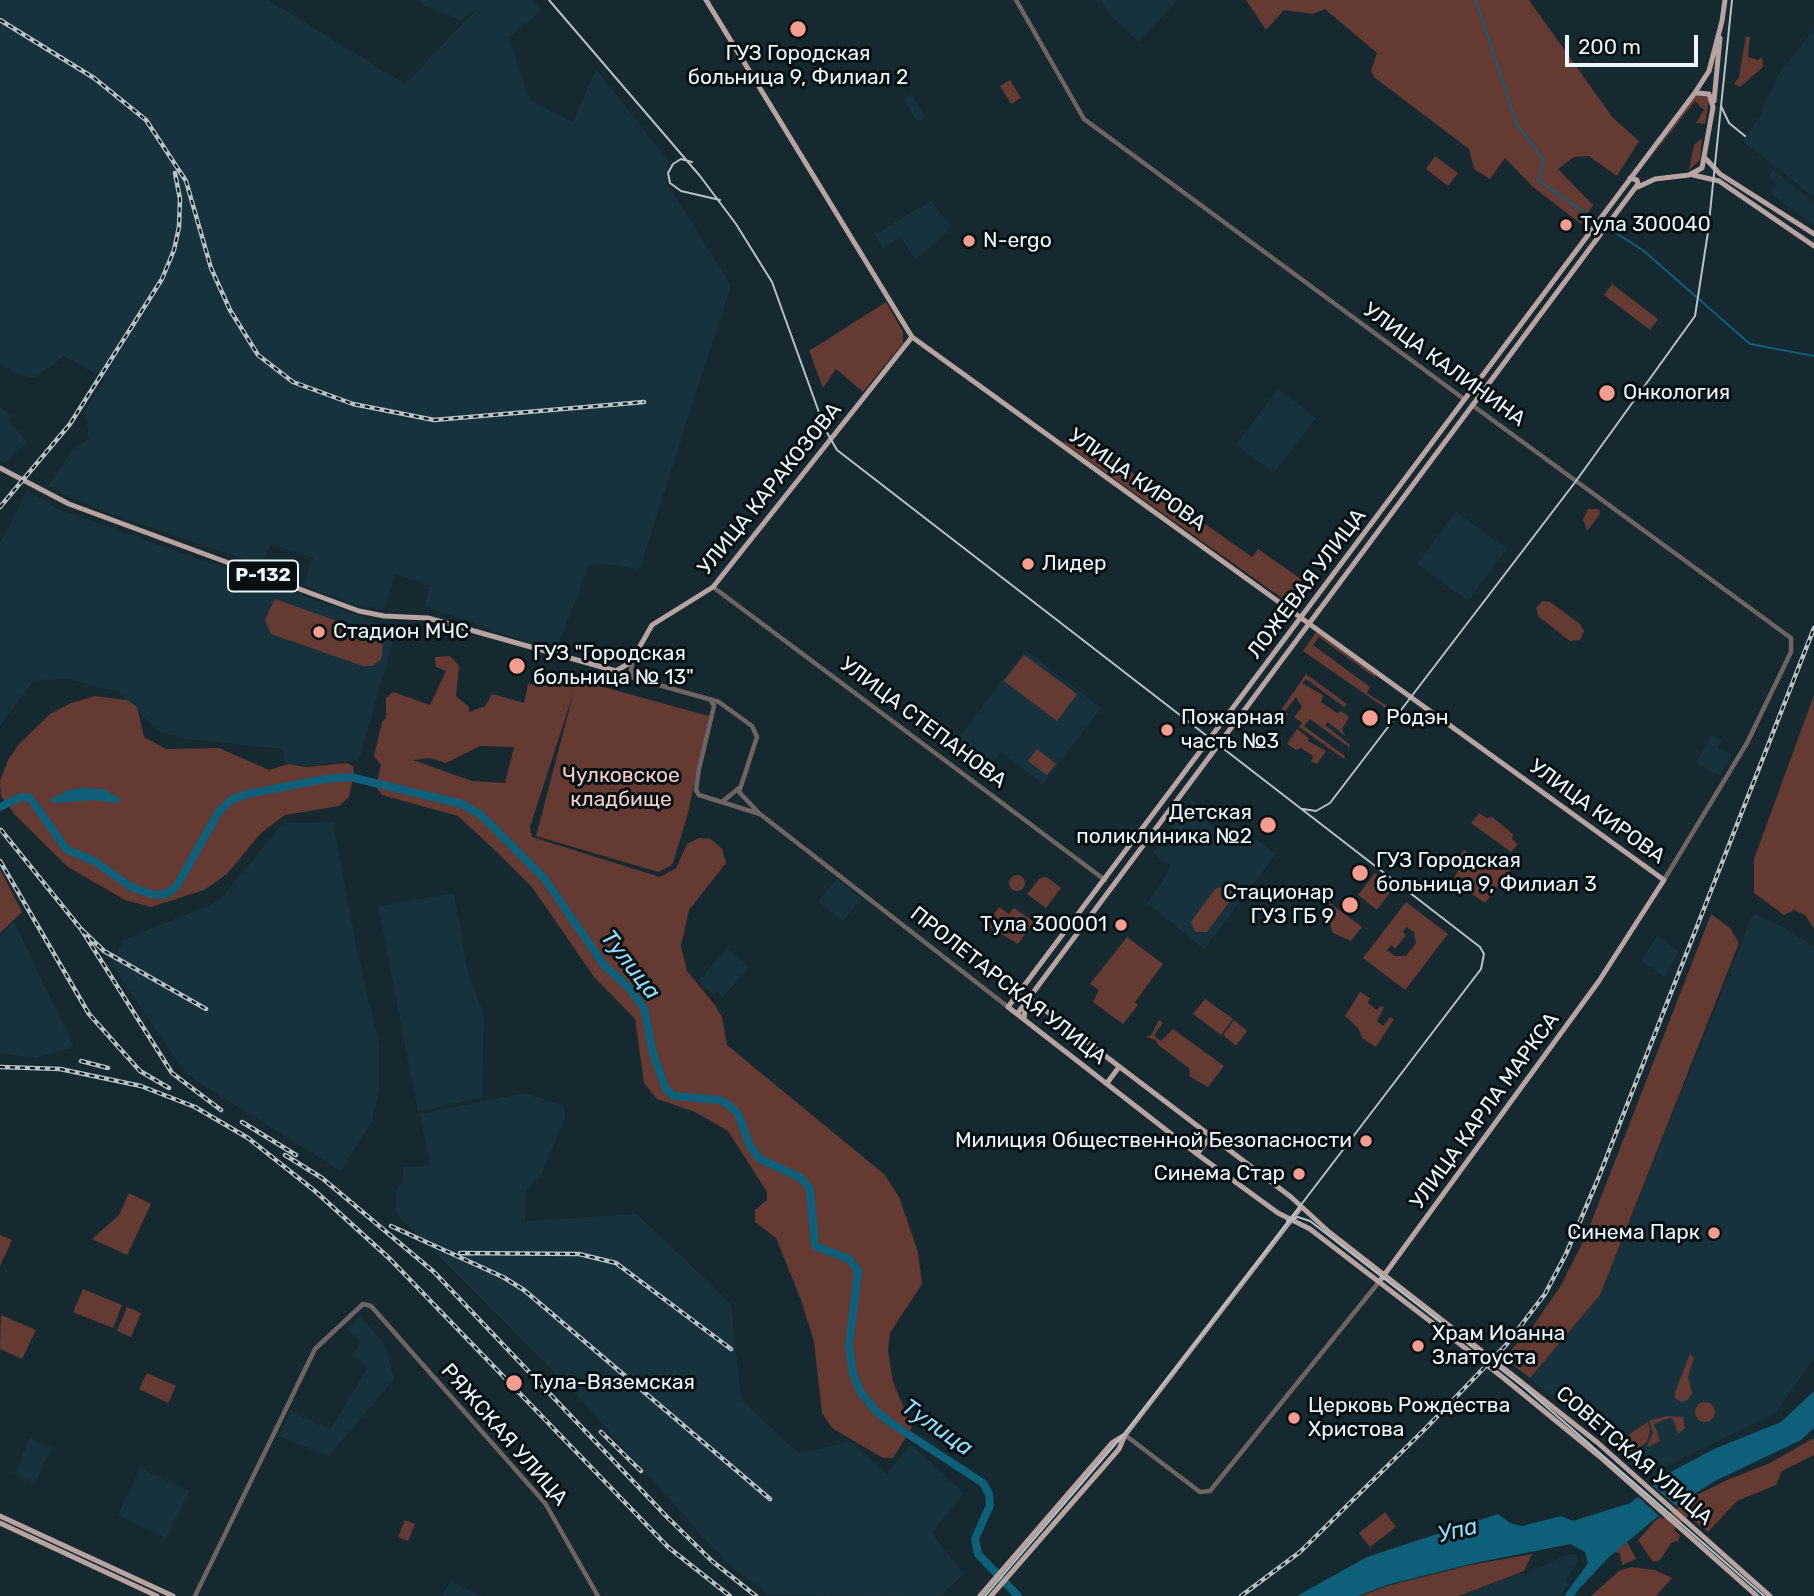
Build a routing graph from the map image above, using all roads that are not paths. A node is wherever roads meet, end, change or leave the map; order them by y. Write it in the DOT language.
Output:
graph roads {
  1 [pos="706,0"];
  2 [pos="1016,0"];
  3 [pos="1725,0"];
  4 [pos="1722,21"];
  5 [pos="1694,94"];
  6 [pos="1713,107"];
  7 [pos="1706,159"];
  8 [pos="1689,175"];
  9 [pos="1630,178"];
  10 [pos="1628,197"];
  11 [pos="1814,234"];
  12 [pos="1587,236"];
  13 [pos="1594,242"];
  14 [pos="1814,246"];
  15 [pos="912,337"];
  16 [pos="1464,400"];
  17 [pos="1472,405"];
  18 [pos="0,468"];
  19 [pos="713,587"];
  20 [pos="1302,616"];
  21 [pos="1310,623"];
  22 [pos="1788,634"];
  23 [pos="633,658"];
  24 [pos="612,672"];
  25 [pos="635,678"];
  26 [pos="710,699"];
  27 [pos="740,787"];
  28 [pos="1167,797"];
  29 [pos="721,802"];
  30 [pos="1175,804"];
  31 [pos="760,814"];
  32 [pos="1105,880"];
  33 [pos="1664,880"];
  34 [pos="1114,886"];
  35 [pos="1029,998"];
  36 [pos="1038,1005"];
  37 [pos="1008,1007"];
  38 [pos="1017,1014"];
  39 [pos="1026,1021"];
  40 [pos="1119,1067"];
  41 [pos="1107,1083"];
  42 [pos="1210,1136"];
  43 [pos="1197,1154"];
  44 [pos="1301,1207"];
  45 [pos="1292,1218"];
  46 [pos="1384,1275"];
  47 [pos="1379,1282"];
  48 [pos="1474,1345"];
  49 [pos="1469,1352"];
  50 [pos="1125,1434"];
  51 [pos="1053,1511"];
  52 [pos="1063,1513"];
  53 [pos="0,1516"];
  54 [pos="0,1523"];
  55 [pos="981,1595"];
  56 [pos="157,1596"];
  57 [pos="173,1596"];
  58 [pos="195,1596"];
  59 [pos="598,1596"];
  60 [pos="991,1596"];
  61 [pos="1757,1596"];
  62 [pos="1770,1596"];
  1 -- 15 [label="main road, УЛИЦА КИРОВА"];
  2 -- 16 [label="street, УЛИЦА КАЛИНИНА"];
  3 -- 4 [label="main road"];
  4 -- 5 [label="main road, ЛОЖЕВАЯ УЛИЦА"];
  4 -- 6 [label="main road"];
  5 -- 6 [label="main road"];
  5 -- 9 [label="main road, ЛОЖЕВАЯ УЛИЦА"];
  6 -- 7 [label="main road"];
  7 -- 8 [label="main road"];
  7 -- 11 [label="main road"];
  8 -- 10 [label="main road, ЛОЖЕВАЯ УЛИЦА"];
  8 -- 14 [label="main road"];
  9 -- 10 [label="main road"];
  9 -- 12 [label="main road, ЛОЖЕВАЯ УЛИЦА"];
  10 -- 13 [label="main road, ЛОЖЕВАЯ УЛИЦА"];
  12 -- 13 [label="main road"];
  12 -- 16 [label="main road, ЛОЖЕВАЯ УЛИЦА"];
  13 -- 17 [label="main road, ЛОЖЕВАЯ УЛИЦА"];
  15 -- 19 [label="main road, УЛИЦА КАРАКОЗОВА"];
  15 -- 20 [label="main road, УЛИЦА КИРОВА"];
  16 -- 17 [label="main road, УЛИЦА КАЛИНИНА"];
  16 -- 20 [label="main road, ЛОЖЕВАЯ УЛИЦА"];
  17 -- 21 [label="main road, ЛОЖЕВАЯ УЛИЦА"];
  17 -- 22 [label="street, УЛИЦА КАЛИНИНА"];
  18 -- 24 [label="main road, Р-132"];
  19 -- 23 [label="main road, УЛИЦА КАРАКОЗОВА"];
  19 -- 32 [label="street, УЛИЦА СТЕПАНОВА"];
  20 -- 21 [label="main road, УЛИЦА КИРОВА"];
  20 -- 28 [label="main road, ЛОЖЕВАЯ УЛИЦА"];
  21 -- 30 [label="main road, ЛОЖЕВАЯ УЛИЦА"];
  21 -- 33 [label="main road, УЛИЦА КИРОВА"];
  22 -- 33 [label="street, УЛИЦА КАРЛА МАРКСА"];
  23 -- 24 [label="main road, УЛИЦА КАРАКОЗОВА"];
  23 -- 25 [label="street"];
  24 -- 25 [label="street"];
  25 -- 26 [label="street"];
  26 -- 27 [label="street"];
  26 -- 29 [label="street, ПРОЛЕТАРСКАЯ УЛИЦА"];
  27 -- 29 [label="street"];
  27 -- 31 [label="street"];
  28 -- 30 [label="main road"];
  28 -- 32 [label="main road, ЛОЖЕВАЯ УЛИЦА"];
  29 -- 31 [label="street, ПРОЛЕТАРСКАЯ УЛИЦА"];
  30 -- 34 [label="main road, ЛОЖЕВАЯ УЛИЦА"];
  31 -- 37 [label="street, ПРОЛЕТАРСКАЯ УЛИЦА"];
  32 -- 34 [label="main road, УЛИЦА СТЕПАНОВА"];
  32 -- 37 [label="main road, ЛОЖЕВАЯ УЛИЦА"];
  33 -- 46 [label="main road, УЛИЦА КАРЛА МАРКСА"];
  34 -- 35 [label="main road, ЛОЖЕВАЯ УЛИЦА"];
  35 -- 36 [label="main road, ПРОЛЕТАРСКАЯ УЛИЦА"];
  35 -- 38 [label="main road, ЛОЖЕВАЯ УЛИЦА"];
  36 -- 39 [label="main road"];
  36 -- 40 [label="main road, ПРОЛЕТАРСКАЯ УЛИЦА"];
  37 -- 38 [label="main road, ПРОЛЕТАРСКАЯ УЛИЦА"];
  38 -- 39 [label="main road, ПРОЛЕТАРСКАЯ УЛИЦА"];
  39 -- 41 [label="main road, ПРОЛЕТАРСКАЯ УЛИЦА"];
  40 -- 41 [label="main road"];
  40 -- 42 [label="main road, ПРОЛЕТАРСКАЯ УЛИЦА"];
  41 -- 43 [label="main road, ПРОЛЕТАРСКАЯ УЛИЦА"];
  42 -- 43 [label="main road"];
  42 -- 44 [label="main road, ПРОЛЕТАРСКАЯ УЛИЦА"];
  43 -- 45 [label="main road, ПРОЛЕТАРСКАЯ УЛИЦА"];
  44 -- 45 [label="main road"];
  44 -- 46 [label="main road, ПРОЛЕТАРСКАЯ УЛИЦА"];
  45 -- 47 [label="main road, ПРОЛЕТАРСКАЯ УЛИЦА"];
  45 -- 50 [label="main road"];
  46 -- 47 [label="main road, УЛИЦА КАРЛА МАРКСА"];
  46 -- 48 [label="main road, ПРОЛЕТАРСКАЯ УЛИЦА"];
  47 -- 49 [label="main road, ПРОЛЕТАРСКАЯ УЛИЦА"];
  47 -- 50 [label="street, УЛИЦА КАРЛА МАРКСА"];
  48 -- 62 [label="main road, СОВЕТСКАЯ УЛИЦА, bridge"];
  49 -- 61 [label="main road, СОВЕТСКАЯ УЛИЦА, bridge"];
  50 -- 51 [label="main road"];
  50 -- 52 [label="main road"];
  51 -- 52 [label="main road"];
  51 -- 55 [label="main road"];
  52 -- 60 [label="main road"];
  53 -- 57 [label="main road"];
  54 -- 56 [label="main road"];
  58 -- 59 [label="street, РЯЖСКАЯ УЛИЦА"];
}
